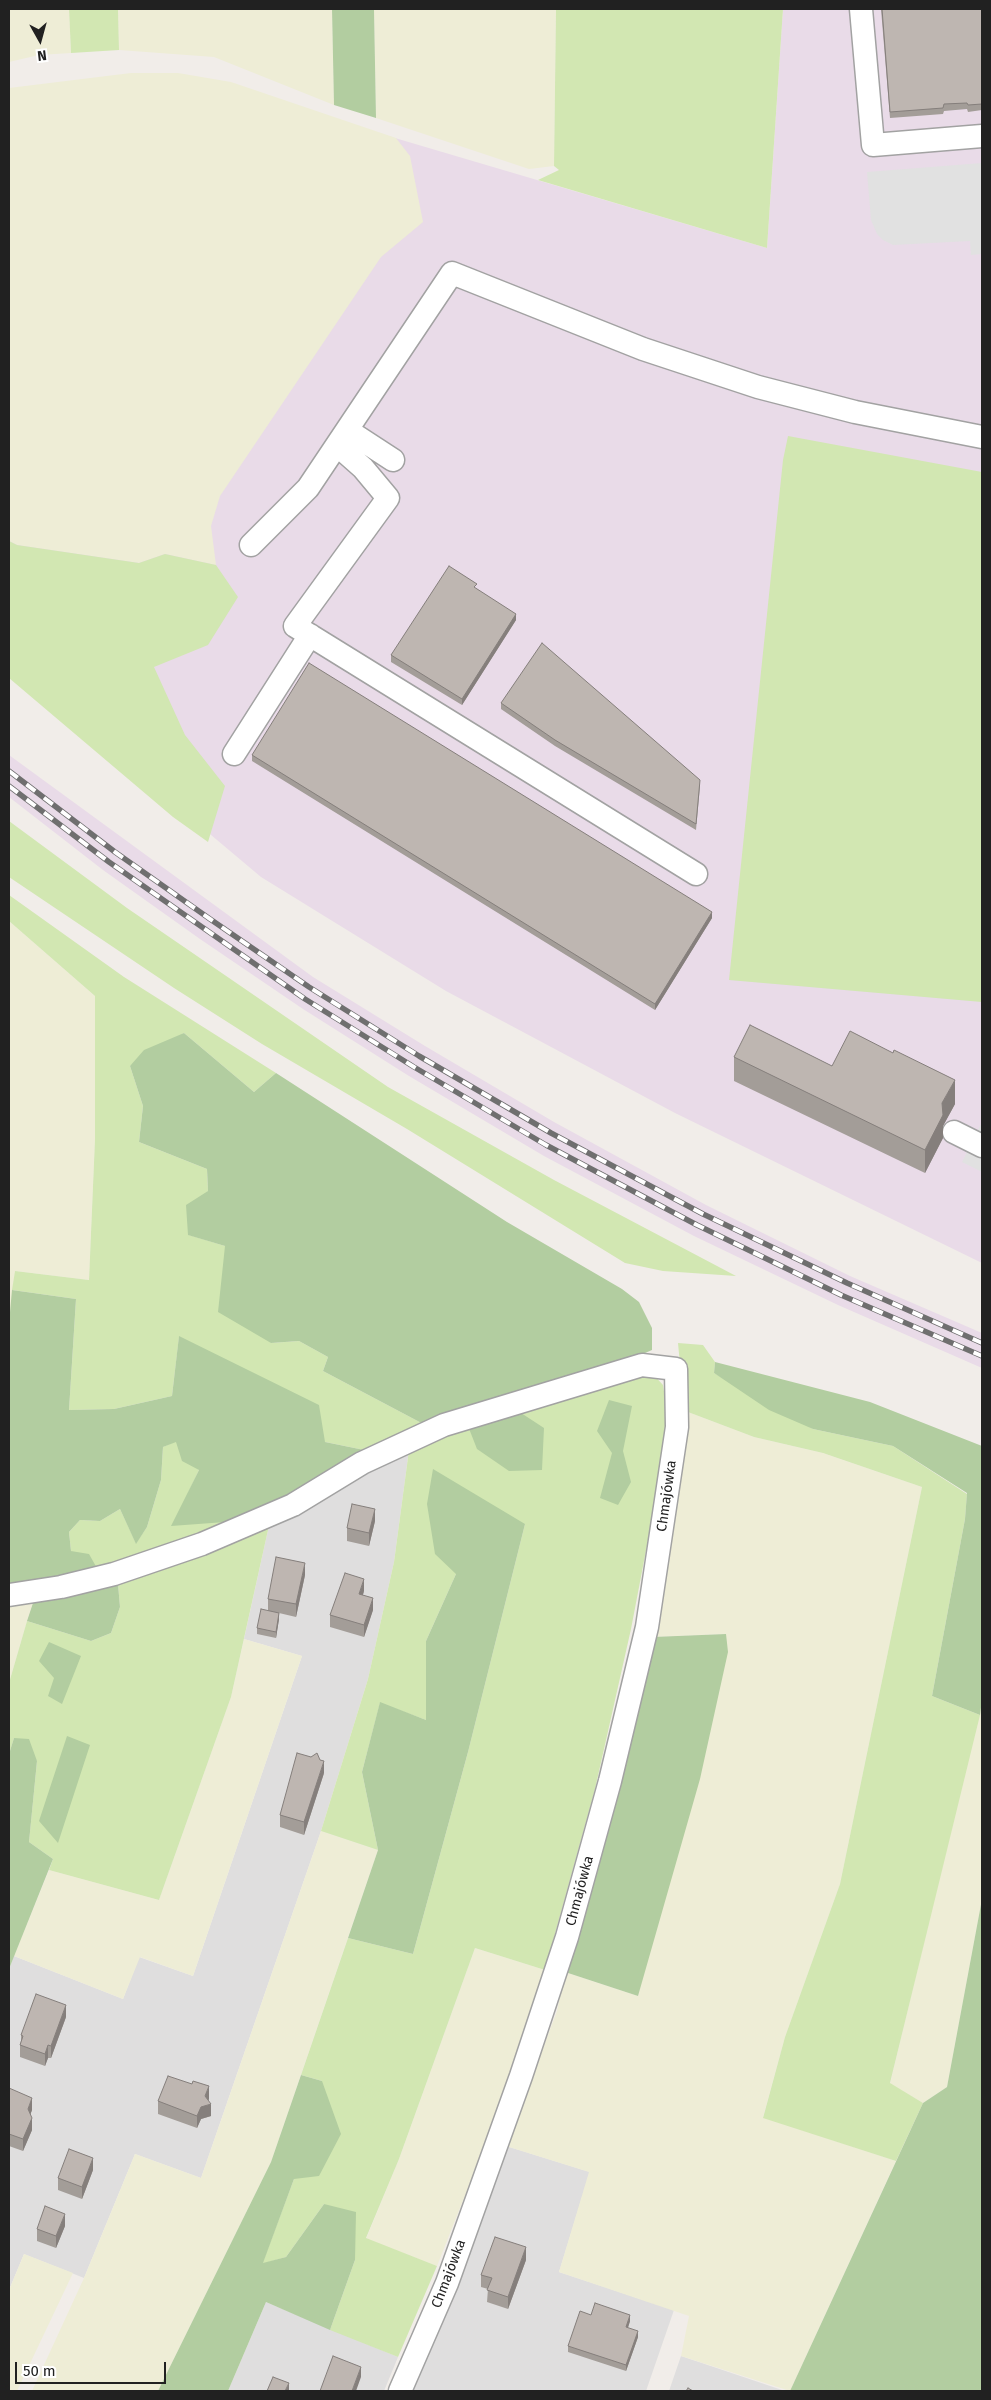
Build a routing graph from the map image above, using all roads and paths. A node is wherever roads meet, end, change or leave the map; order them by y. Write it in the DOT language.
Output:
graph roads {
  1 [pos="861,9"];
  2 [pos="982,136"];
  3 [pos="982,437"];
  4 [pos="342,438"];
  5 [pos="393,460"];
  6 [pos="251,545"];
  7 [pos="310,635"];
  8 [pos="234,754"];
  9 [pos="696,874"];
  10 [pos="954,1132"];
  11 [pos="982,1146"];
  12 [pos="9,1595"];
  13 [pos="400,2391"];
  1 -- 2 [label="street"];
  3 -- 4 [label="street"];
  4 -- 5 [label="street"];
  4 -- 6 [label="street"];
  4 -- 7 [label="street"];
  7 -- 8 [label="street"];
  7 -- 9 [label="street"];
  10 -- 11 [label="street"];
  12 -- 13 [label="street, Chmajówka"];
}
